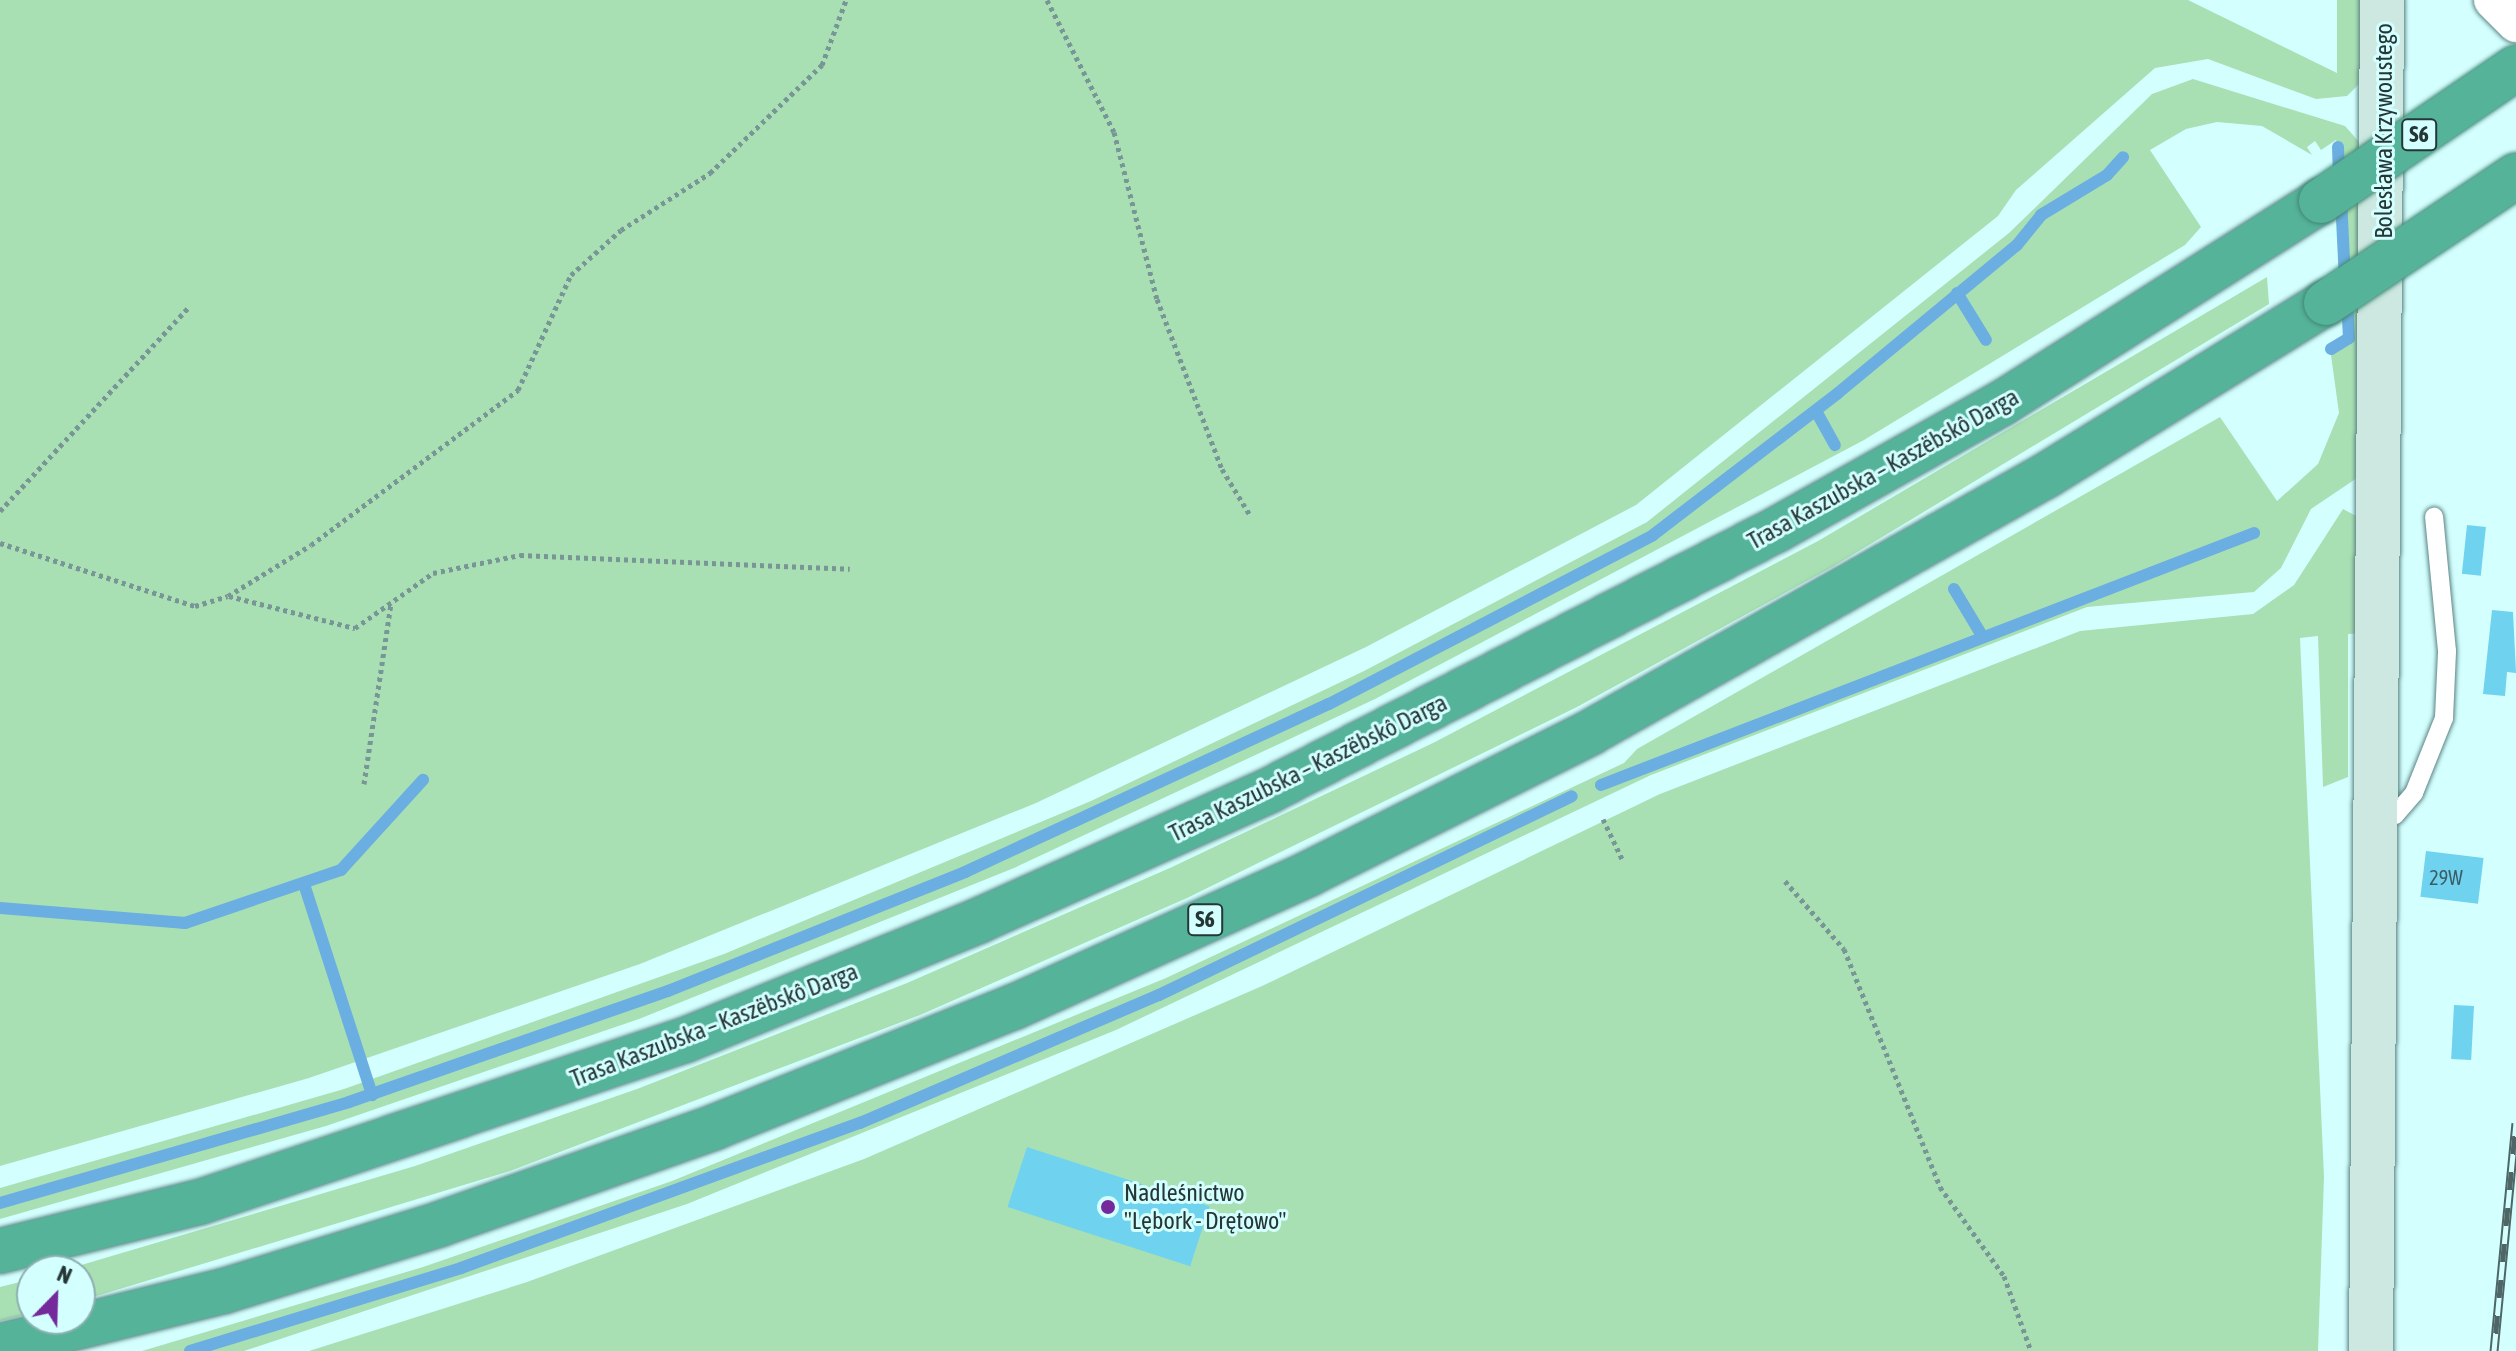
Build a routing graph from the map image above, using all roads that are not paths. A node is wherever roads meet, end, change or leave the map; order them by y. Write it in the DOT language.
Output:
graph roads {
  1 [pos="2382,0"];
  2 [pos="2493,0"];
  3 [pos="2516,23"];
  4 [pos="2516,68"];
  5 [pos="2516,176"];
  6 [pos="2434,517"];
  7 [pos="2377,816"];
  8 [pos="0,1251"];
  9 [pos="0,1346"];
  10 [pos="2371,1351"];
  1 -- 7 [label="main road, Bolesława Krzywoustego"];
  2 -- 3 [label="street"];
  4 -- 8 [label="highway, Trasa Kaszubska – Kaszëbskô Darga / S6, bridge"];
  5 -- 9 [label="highway, S6, bridge"];
  6 -- 7 [label="lane"];
  7 -- 10 [label="main road, Bolesława Krzywoustego"];
}
